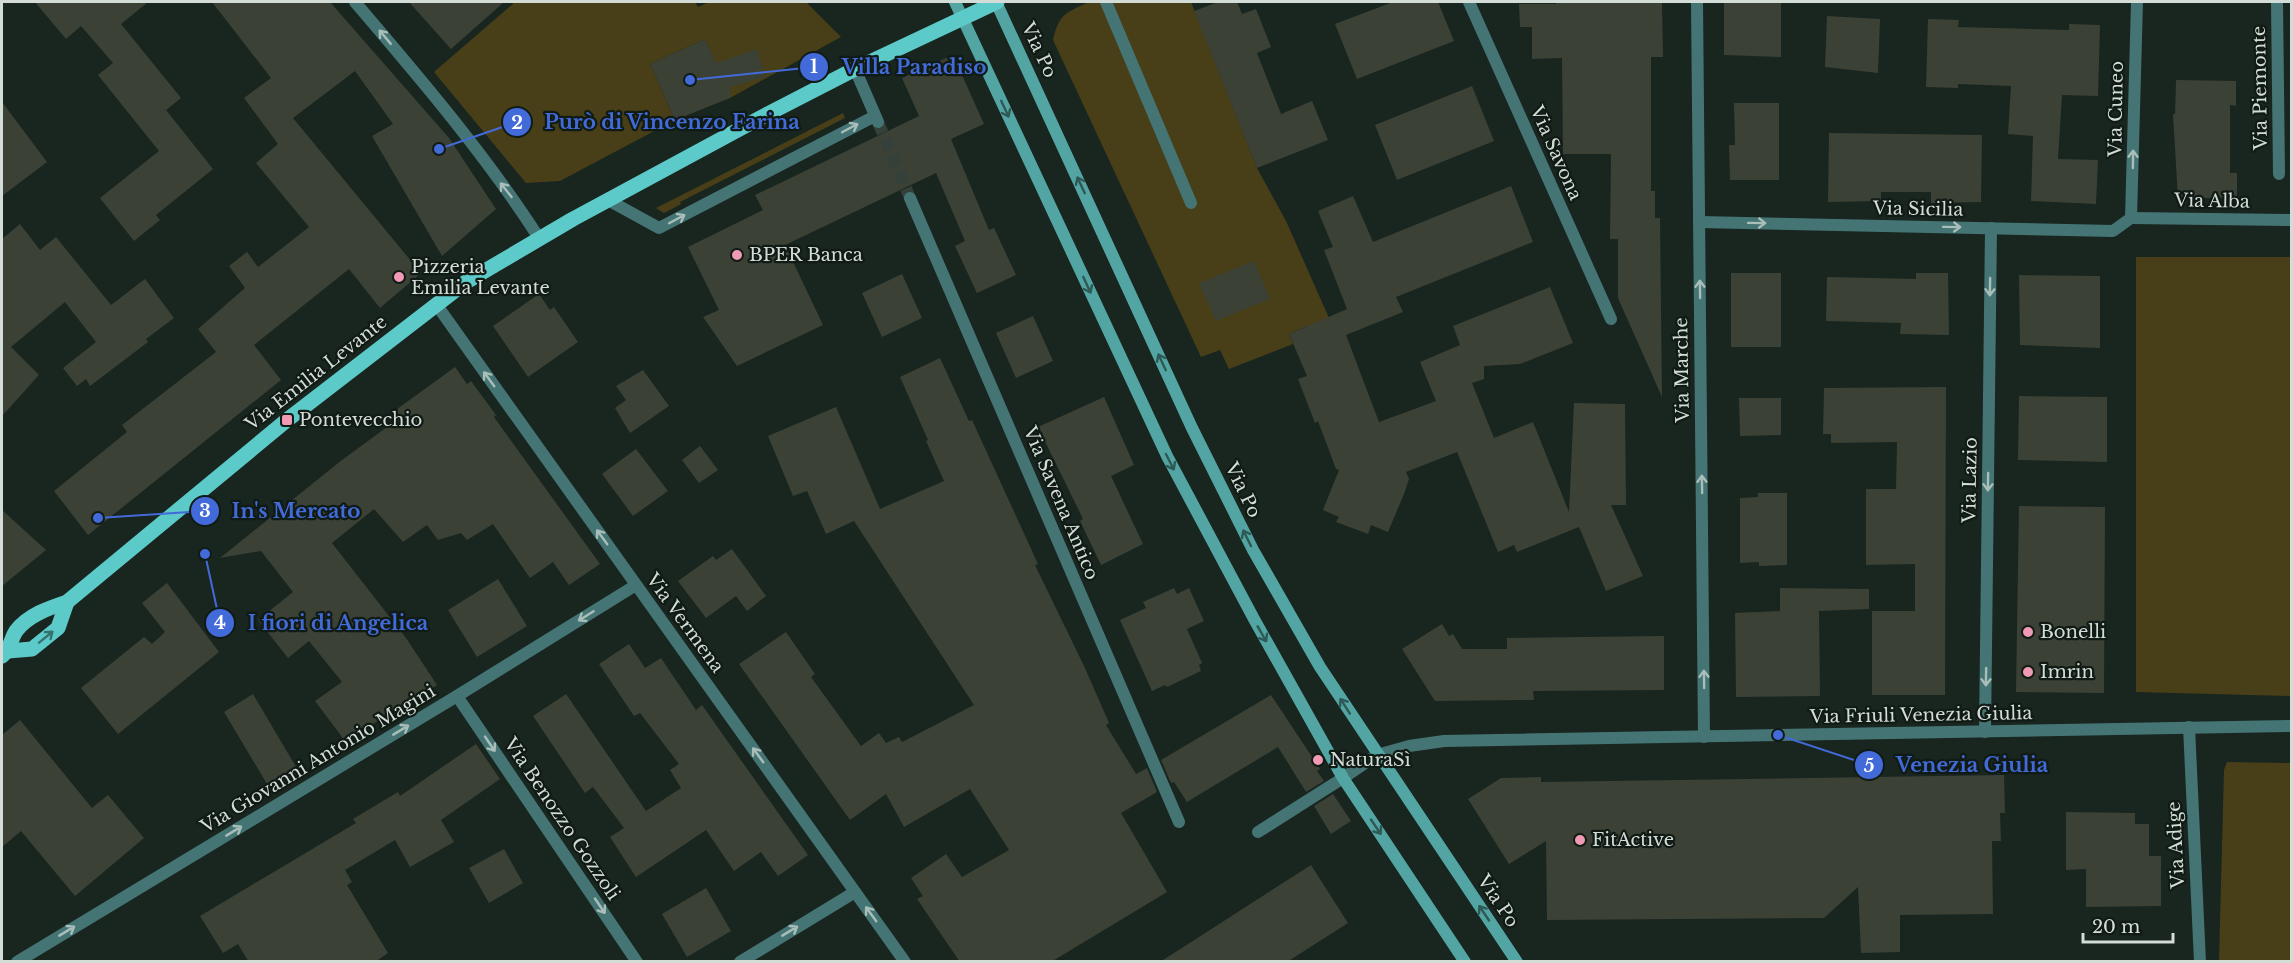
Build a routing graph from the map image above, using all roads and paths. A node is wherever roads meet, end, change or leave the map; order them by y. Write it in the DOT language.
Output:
graph roads {
  1 [pos="355,2"];
  2 [pos="955,2"];
  3 [pos="997,2"];
  4 [pos="1106,2"];
  5 [pos="1469,2"];
  6 [pos="1696,2"];
  7 [pos="2137,2"];
  8 [pos="2277,2"];
  9 [pos="963,17"];
  10 [pos="855,69"];
  11 [pos="2280,174"];
  12 [pos="910,198"];
  13 [pos="608,200"];
  14 [pos="1191,203"];
  15 [pos="2131,218"];
  16 [pos="2292,219"];
  17 [pos="1699,222"];
  18 [pos="1991,228"];
  19 [pos="539,238"];
  20 [pos="436,304"];
  21 [pos="1611,318"];
  22 [pos="636,585"];
  23 [pos="67,602"];
  24 [pos="4,651"];
  25 [pos="457,696"];
  26 [pos="2292,726"];
  27 [pos="2189,727"];
  28 [pos="1985,732"];
  29 [pos="1704,737"];
  30 [pos="1377,755"];
  31 [pos="1344,778"];
  32 [pos="1179,822"];
  33 [pos="1258,832"];
  34 [pos="855,892"];
  35 [pos="16,962"];
  36 [pos="638,962"];
  37 [pos="740,962"];
  38 [pos="905,962"];
  39 [pos="1465,962"];
  40 [pos="1517,962"];
  41 [pos="2200,962"];
  19 -- 1 [label="street, one-way"];
  2 -- 9 [label="main road"];
  3 -- 9 [label="main road, Via Emilia Levante"];
  30 -- 3 [label="main road, Via Po, one-way"];
  4 -- 14 [label="street"];
  5 -- 21 [label="street, Via Savona"];
  6 -- 17 [label="street, Via Marche"];
  15 -- 7 [label="street, Via Cuneo, one-way"];
  8 -- 11 [label="street, Via Piemonte"];
  9 -- 10 [label="main road, Via Emilia Levante"];
  9 -- 31 [label="main road, one-way"];
  10 -- 13 [label="main road, Via Emilia Levante"];
  13 -- 10 [label="street, one-way"];
  12 -- 32 [label="street, Via Savena Antico"];
  13 -- 19 [label="main road, Via Emilia Levante"];
  15 -- 16 [label="street, Via Alba"];
  15 -- 18 [label="street, Via Sicilia"];
  17 -- 18 [label="street, Via Sicilia, one-way"];
  29 -- 17 [label="street, Via Marche, one-way"];
  18 -- 28 [label="street, Via Lazio, one-way"];
  19 -- 20 [label="main road, Via Emilia Levante"];
  22 -- 20 [label="street, Via Vermena, one-way"];
  20 -- 23 [label="main road, Via Emilia Levante"];
  22 -- 25 [label="street, Via Giovanni Antonio Magini, one-way"];
  34 -- 22 [label="street, Via Vermena, one-way"];
  23 -- 24 [label="main road, Via Emilia Levante"];
  24 -- 23 [label="main road, Via Emilia Levante, one-way"];
  35 -- 25 [label="street, Via Giovanni Antonio Magini, one-way"];
  25 -- 36 [label="street, Via Benozzo Gozzoli, one-way"];
  26 -- 27 [label="street, Via Friuli Venezia Giulia"];
  27 -- 28 [label="street, Via Friuli Venezia Giulia"];
  27 -- 41 [label="street, Via Adige"];
  28 -- 29 [label="street, Via Friuli Venezia Giulia"];
  29 -- 30 [label="street, Via Friuli Venezia Giulia"];
  30 -- 31 [label="street, Via Friuli Venezia Giulia"];
  40 -- 30 [label="main road, Via Po, one-way"];
  31 -- 33 [label="street, Via Friuli Venezia Giulia"];
  31 -- 39 [label="main road, one-way"];
  37 -- 34 [label="street, one-way"];
  38 -- 34 [label="street, Via Vermena, one-way"];
}
